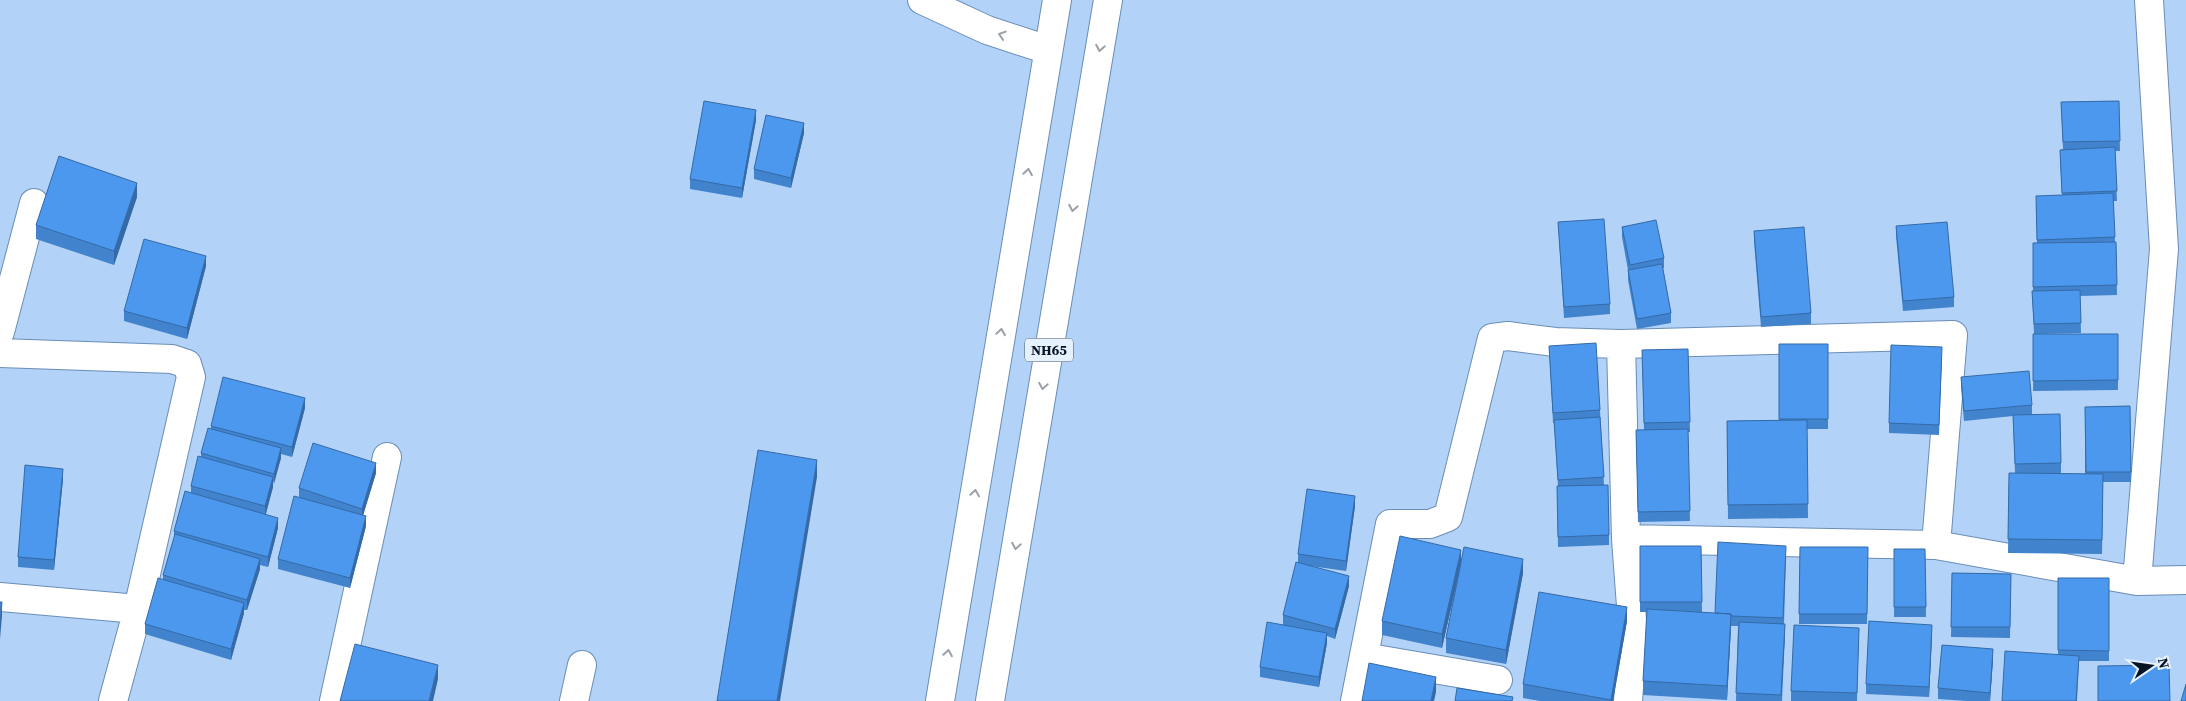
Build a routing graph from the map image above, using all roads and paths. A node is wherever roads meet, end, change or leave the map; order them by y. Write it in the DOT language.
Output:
graph roads {
  1 [pos="922,0"];
  2 [pos="1056,0"];
  3 [pos="1108,0"];
  4 [pos="2149,0"];
  5 [pos="1048,50"];
  6 [pos="34,203"];
  7 [pos="0,332"];
  8 [pos="1621,344"];
  9 [pos="0,353"];
  10 [pos="387,457"];
  11 [pos="1626,540"];
  12 [pos="1936,545"];
  13 [pos="2186,580"];
  14 [pos="2137,581"];
  15 [pos="0,597"];
  16 [pos="138,609"];
  17 [pos="1364,656"];
  18 [pos="582,665"];
  19 [pos="1498,680"];
  20 [pos="113,701"];
  21 [pos="334,701"];
  22 [pos="574,701"];
  23 [pos="940,701"];
  24 [pos="990,701"];
  25 [pos="1355,701"];
  26 [pos="1628,701"];
  5 -- 1 [label="main road, one-way"];
  2 -- 5 [label="main road"];
  3 -- 24 [label="main road, NH65, one-way"];
  4 -- 14 [label="main road"];
  23 -- 5 [label="main road, one-way"];
  6 -- 7 [label="main road"];
  8 -- 11 [label="main road"];
  8 -- 12 [label="main road"];
  8 -- 17 [label="main road"];
  9 -- 16 [label="main road"];
  10 -- 21 [label="main road"];
  11 -- 12 [label="main road"];
  11 -- 26 [label="main road"];
  12 -- 14 [label="main road"];
  13 -- 14 [label="main road"];
  15 -- 16 [label="main road"];
  16 -- 20 [label="main road"];
  17 -- 19 [label="main road"];
  17 -- 25 [label="main road"];
  18 -- 22 [label="main road"];
}
